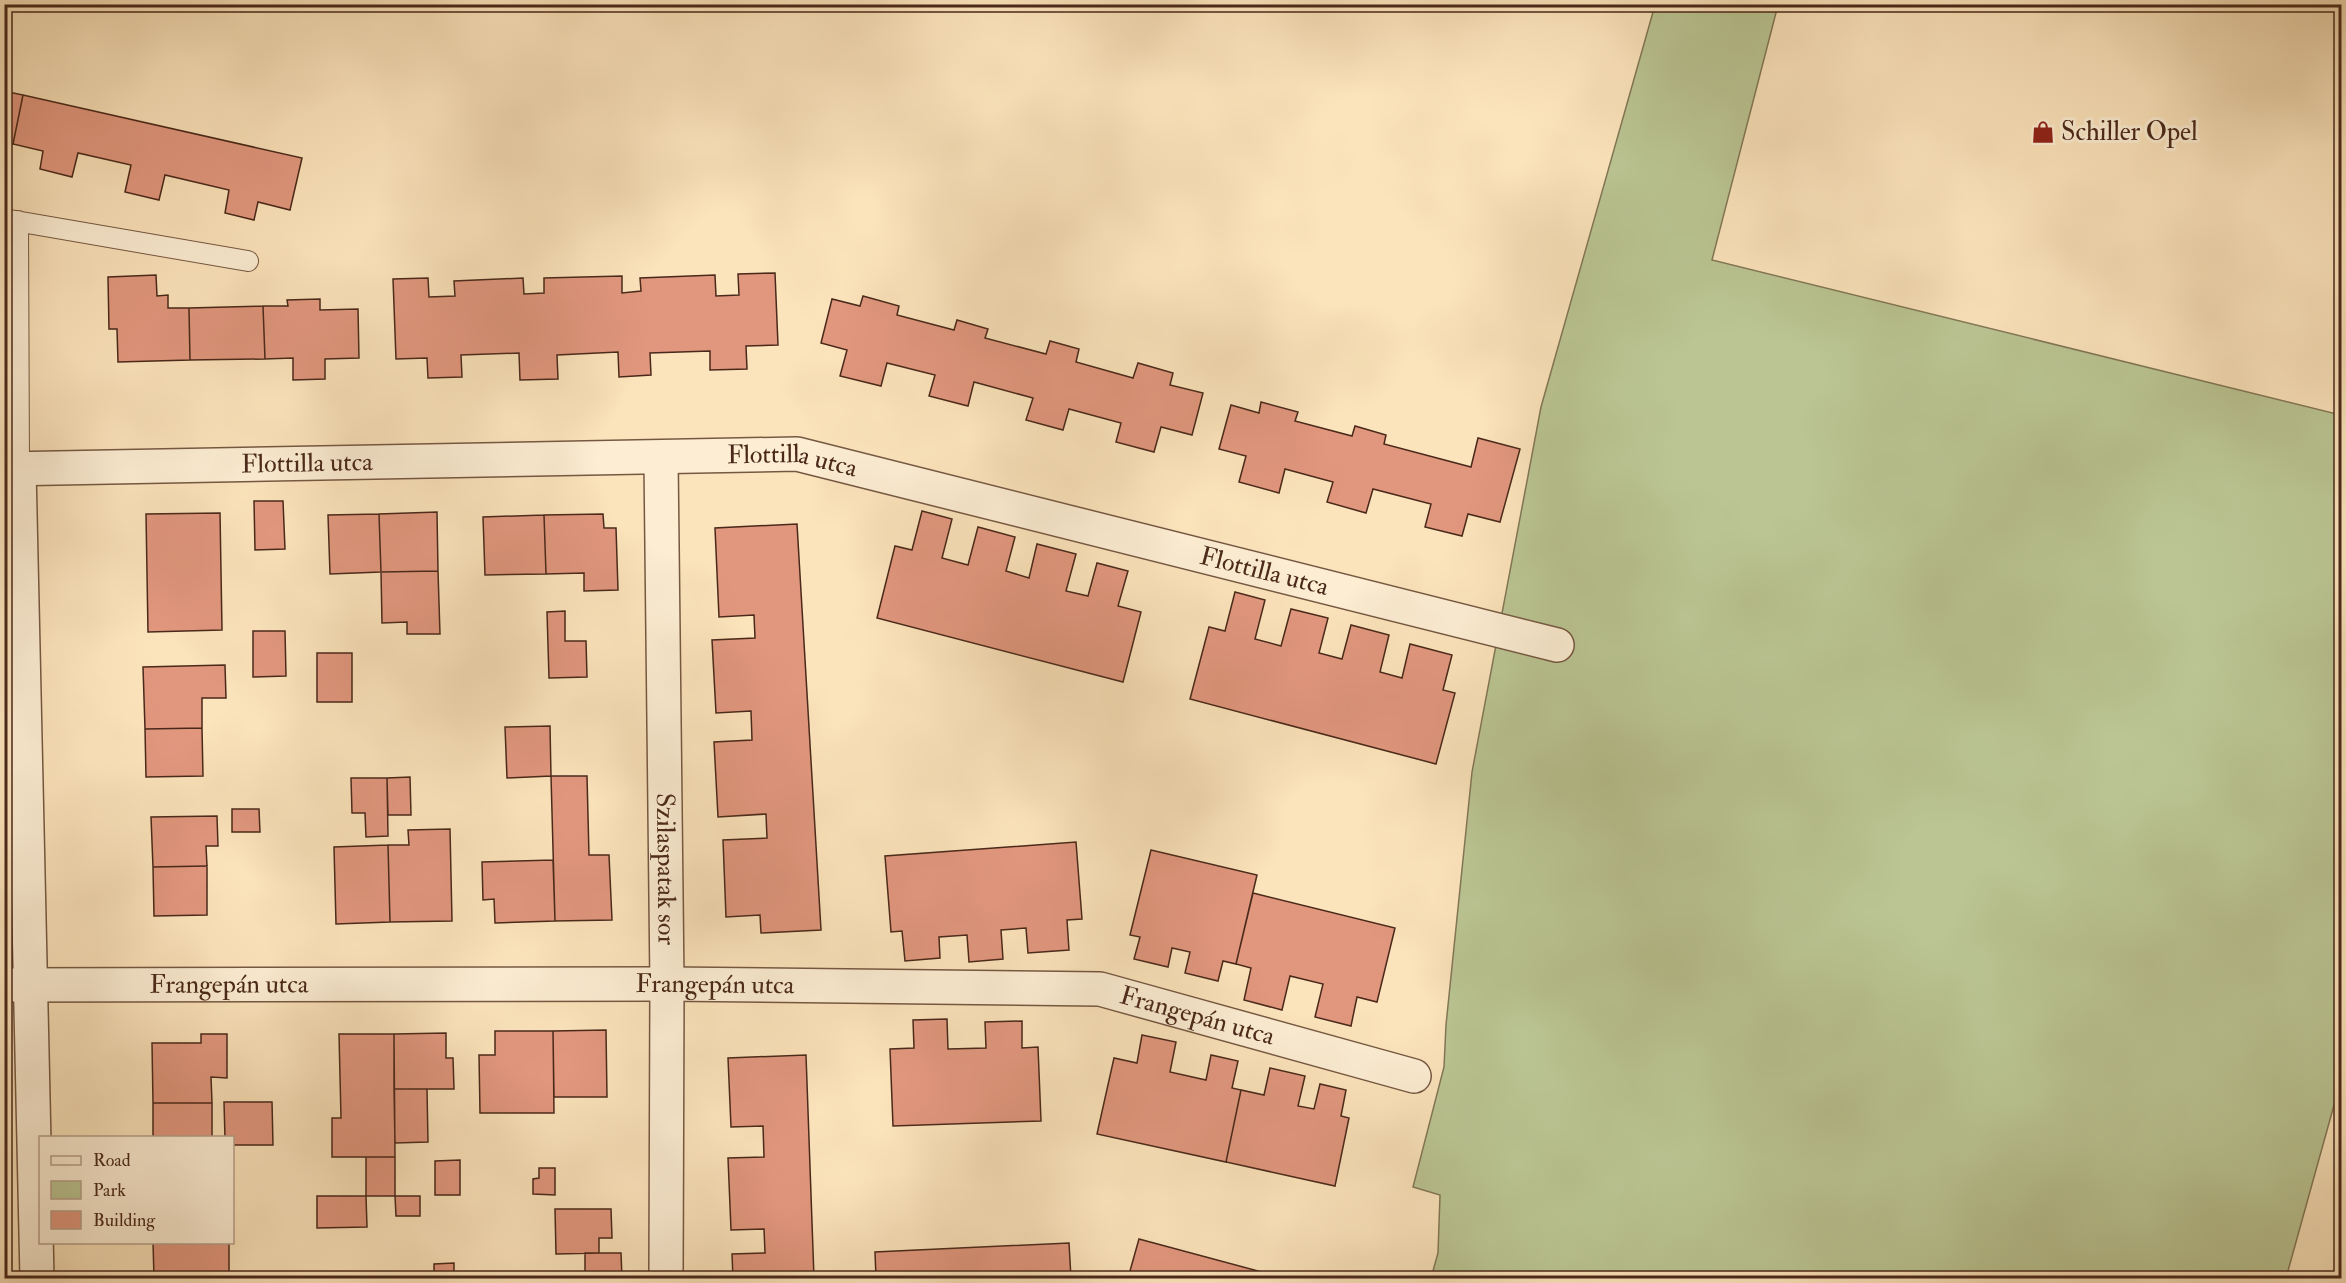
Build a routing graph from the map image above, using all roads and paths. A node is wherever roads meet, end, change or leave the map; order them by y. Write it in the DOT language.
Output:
graph roads {
  1 [pos="11,220"];
  2 [pos="248,261"];
  3 [pos="661,459"];
  4 [pos="12,469"];
  5 [pos="1557,645"];
  6 [pos="667,984"];
  7 [pos="17,985"];
  8 [pos="1413,1076"];
  9 [pos="37,1278"];
  10 [pos="666,1278"];
  1 -- 2 [label="lane"];
  1 -- 4 [label="lane"];
  3 -- 4 [label="street, Flottilla utca"];
  3 -- 5 [label="street, Flottilla utca"];
  3 -- 6 [label="street, Szilaspatak sor"];
  4 -- 7 [label="street"];
  6 -- 7 [label="street, Frangepán utca"];
  6 -- 8 [label="street, Frangepán utca"];
  6 -- 10 [label="street, Szilaspatak sor"];
  7 -- 9 [label="street"];
}
